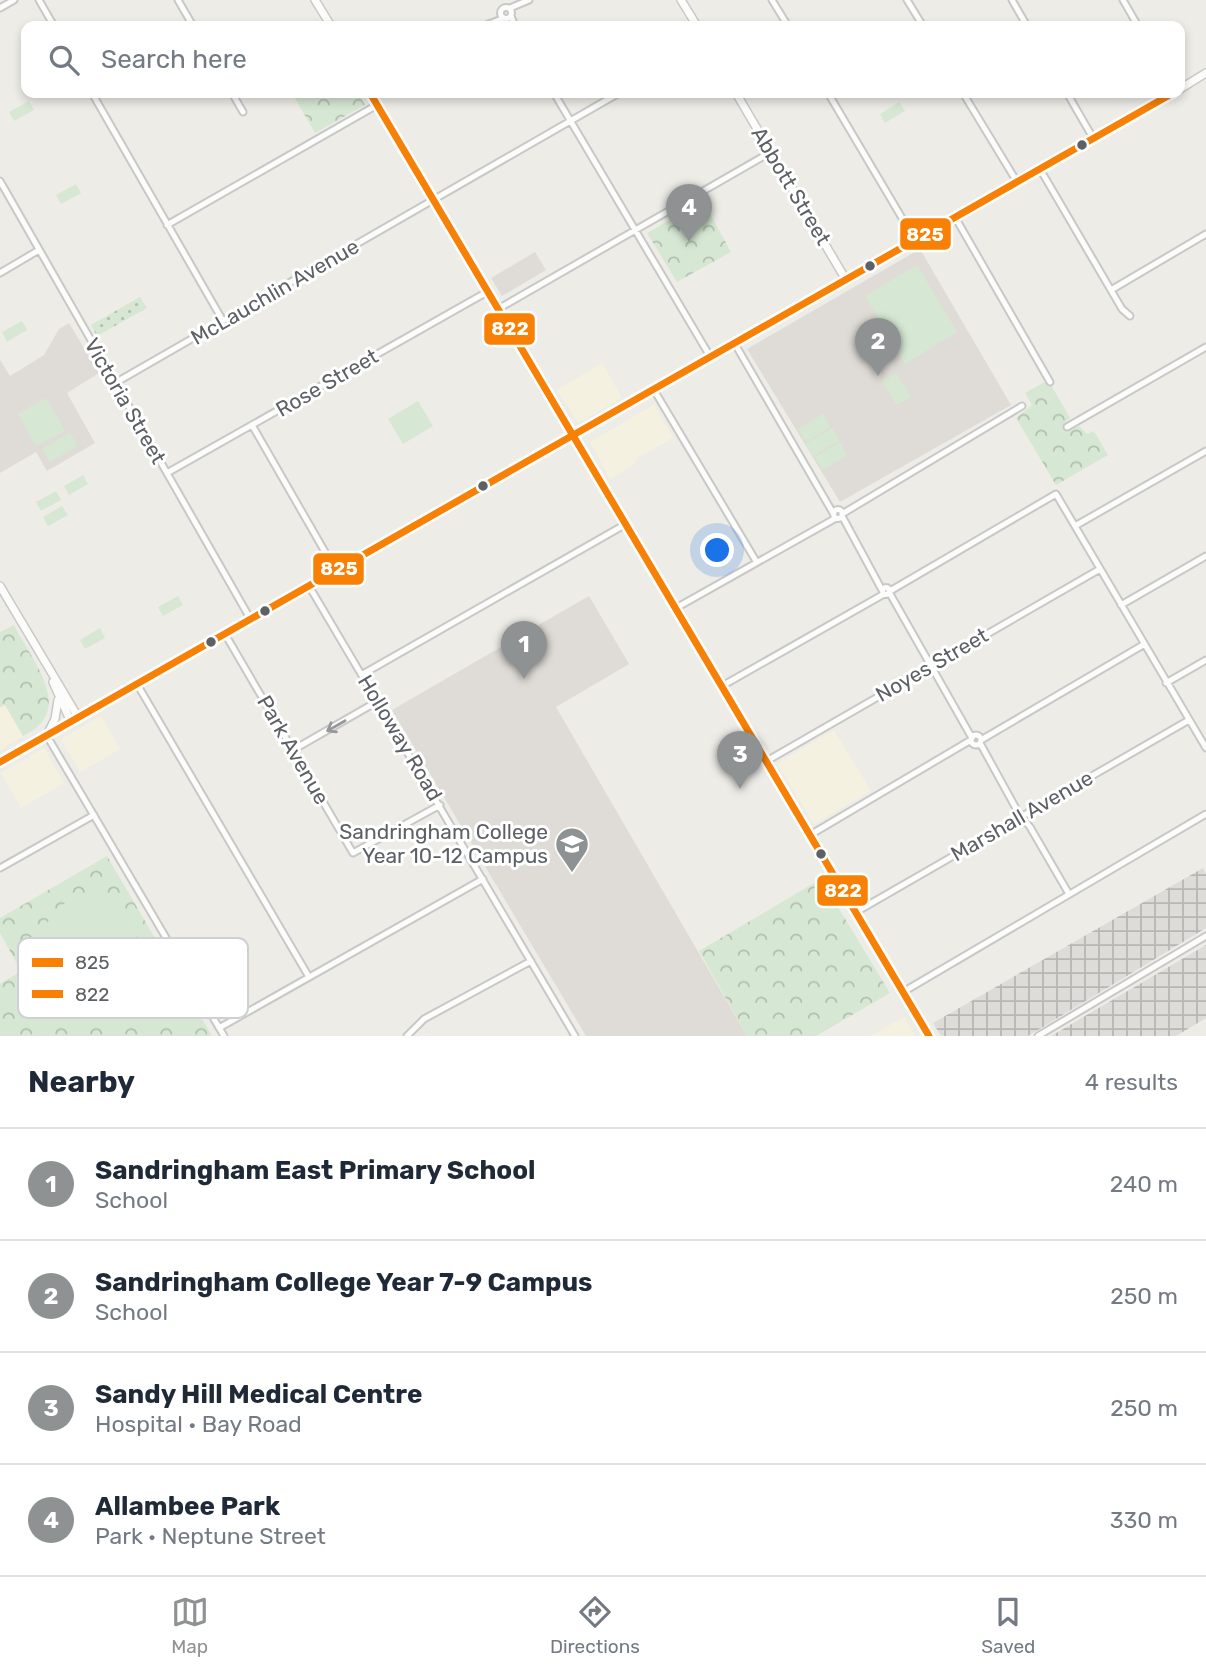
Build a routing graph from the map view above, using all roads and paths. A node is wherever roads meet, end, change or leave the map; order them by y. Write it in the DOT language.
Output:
graph roads {
  1 [pos="14,0"];
  2 [pos="39,0"];
  3 [pos="178,0"];
  4 [pos="315,0"];
  5 [pos="499,0"];
  6 [pos="529,0"];
  7 [pos="681,0"];
  8 [pos="772,0"];
  9 [pos="907,0"];
  10 [pos="1012,0"];
  11 [pos="1124,0"];
  12 [pos="0,8"];
  13 [pos="506,13"];
  14 [pos="51,21"];
  15 [pos="190,21"];
  16 [pos="328,21"];
  17 [pos="493,21"];
  18 [pos="512,21"];
  19 [pos="693,21"];
  20 [pos="785,21"];
  21 [pos="920,21"];
  22 [pos="1024,21"];
  23 [pos="1135,21"];
  24 [pos="1206,74"];
  25 [pos="1185,86"];
  26 [pos="95,98"];
  27 [pos="235,98"];
  28 [pos="373,98"];
  29 [pos="557,98"];
  30 [pos="610,98"];
  31 [pos="739,98"];
  32 [pos="831,98"];
  33 [pos="966,98"];
  34 [pos="1069,98"];
  35 [pos="1164,98"];
  36 [pos="377,105"];
  37 [pos="243,112"];
  38 [pos="570,121"];
  39 [pos="1093,138"];
  40 [pos="771,152"];
  41 [pos="1041,169"];
  42 [pos="0,181"];
  43 [pos="1017,182"];
  44 [pos="434,201"];
  45 [pos="956,217"];
  46 [pos="167,225"];
  47 [pos="635,230"];
  48 [pos="1206,234"];
  49 [pos="915,240"];
  50 [pos="39,250"];
  51 [pos="0,273"];
  52 [pos="846,280"];
  53 [pos="1111,290"];
  54 [pos="487,292"];
  55 [pos="498,309"];
  56 [pos="1130,316"];
  57 [pos="223,321"];
  58 [pos="735,344"];
  59 [pos="1206,347"];
  60 [pos="710,358"];
  61 [pos="1050,382"];
  62 [pos="115,383"];
  63 [pos="654,390"];
  64 [pos="1023,406"];
  65 [pos="252,425"];
  66 [pos="1067,427"];
  67 [pos="574,437"];
  68 [pos="1206,451"];
  69 [pos="167,473"];
  70 [pos="838,514"];
  71 [pos="626,524"];
  72 [pos="1075,526"];
  73 [pos="1206,556"];
  74 [pos="756,561"];
  75 [pos="1100,569"];
  76 [pos="336,572"];
  77 [pos="0,586"];
  78 [pos="309,586"];
  79 [pos="886,591"];
  80 [pos="1121,605"];
  81 [pos="676,608"];
  82 [pos="251,620"];
  83 [pos="225,634"];
  84 [pos="1143,645"];
  85 [pos="1206,660"];
  86 [pos="931,666"];
  87 [pos="361,672"];
  88 [pos="52,678"];
  89 [pos="1166,683"];
  90 [pos="137,684"];
  91 [pos="722,685"];
  92 [pos="58,699"];
  93 [pos="378,701"];
  94 [pos="74,720"];
  95 [pos="1189,720"];
  96 [pos="47,736"];
  97 [pos="976,740"];
  98 [pos="1206,748"];
  99 [pos="293,750"];
  100 [pos="0,762"];
  101 [pos="765,762"];
  102 [pos="440,805"];
  103 [pos="1206,814"];
  104 [pos="94,815"];
  105 [pos="1022,817"];
  106 [pos="810,835"];
  107 [pos="0,869"];
  108 [pos="483,879"];
  109 [pos="1069,894"];
  110 [pos="856,912"];
  111 [pos="1206,936"];
  112 [pos="166,938"];
  113 [pos="530,959"];
  114 [pos="309,977"];
  115 [pos="903,992"];
  116 [pos="248,1012"];
  117 [pos="213,1018"];
  118 [pos="237,1018"];
  119 [pos="219,1028"];
  120 [pos="224,1036"];
  121 [pos="407,1036"];
  122 [pos="575,1036"];
  123 [pos="929,1036"];
  124 [pos="1038,1036"];
  1 -- 12 [label="street"];
  2 -- 14 [label="street"];
  3 -- 15 [label="street"];
  4 -- 16 [label="main road"];
  5 -- 13 [label="street"];
  6 -- 13 [label="street"];
  7 -- 19 [label="main road"];
  8 -- 20 [label="street"];
  9 -- 21 [label="street"];
  10 -- 22 [label="street"];
  11 -- 23 [label="street"];
  13 -- 17 [label="street"];
  13 -- 18 [label="street"];
  24 -- 25 [label="main road"];
  26 -- 46 [label="street"];
  27 -- 37 [label="street"];
  28 -- 36 [label="main road"];
  29 -- 38 [label="street"];
  30 -- 38 [label="street, McLauchlin Avenue"];
  31 -- 40 [label="main road, Abbott Street"];
  32 -- 49 [label="street"];
  33 -- 43 [label="street"];
  34 -- 39 [label="street"];
  35 -- 39 [label="main road"];
  36 -- 44 [label="main road"];
  36 -- 46 [label="street"];
  38 -- 44 [label="street, McLauchlin Avenue"];
  38 -- 47 [label="street"];
  39 -- 41 [label="main road"];
  40 -- 47 [label="street"];
  40 -- 52 [label="main road, Abbott Street"];
  41 -- 43 [label="main road"];
  41 -- 53 [label="street"];
  42 -- 50 [label="street, Victoria Street"];
  43 -- 45 [label="main road"];
  44 -- 54 [label="main road"];
  44 -- 57 [label="street, McLauchlin Avenue"];
  45 -- 49 [label="main road"];
  45 -- 61 [label="street"];
  46 -- 57 [label="street"];
  47 -- 55 [label="street"];
  47 -- 60 [label="street"];
  48 -- 53 [label="street"];
  49 -- 52 [label="main road"];
  50 -- 51 [label="street"];
  50 -- 62 [label="street, Victoria Street"];
  52 -- 58 [label="main road"];
  53 -- 56 [label="street"];
  54 -- 55 [label="main road"];
  54 -- 65 [label="street, Rose Street"];
  55 -- 67 [label="main road"];
  57 -- 62 [label="street, McLauchlin Avenue"];
  58 -- 60 [label="main road"];
  58 -- 70 [label="street"];
  59 -- 66 [label="street"];
  60 -- 63 [label="main road"];
  62 -- 69 [label="street, Victoria Street"];
  63 -- 67 [label="main road"];
  63 -- 74 [label="street"];
  64 -- 70 [label="street"];
  65 -- 69 [label="street, Rose Street"];
  65 -- 76 [label="street"];
  67 -- 71 [label="main road"];
  67 -- 76 [label="main road"];
  68 -- 72 [label="street"];
  69 -- 82 [label="street, Victoria Street"];
  70 -- 74 [label="street"];
  70 -- 79 [label="street"];
  71 -- 81 [label="main road"];
  71 -- 87 [label="street"];
  72 -- 75 [label="street"];
  72 -- 79 [label="street"];
  73 -- 80 [label="street"];
  74 -- 81 [label="street"];
  75 -- 80 [label="street"];
  75 -- 86 [label="street, Noyes Street"];
  76 -- 78 [label="main road"];
  77 -- 88 [label="main road"];
  78 -- 82 [label="main road"];
  78 -- 87 [label="street, Holloway Road"];
  79 -- 86 [label="street"];
  79 -- 91 [label="street"];
  80 -- 84 [label="street"];
  81 -- 91 [label="main road"];
  82 -- 83 [label="main road"];
  83 -- 90 [label="main road"];
  83 -- 99 [label="street, Park Avenue"];
  84 -- 89 [label="street"];
  84 -- 97 [label="street"];
  85 -- 89 [label="street"];
  86 -- 97 [label="street"];
  86 -- 101 [label="street, Noyes Street"];
  87 -- 93 [label="street, Holloway Road"];
  88 -- 92 [label="main road"];
  88 -- 94 [label="main road"];
  89 -- 95 [label="street"];
  90 -- 94 [label="main road"];
  90 -- 114 [label="street"];
  91 -- 101 [label="main road"];
  92 -- 94 [label="main road"];
  92 -- 96 [label="main road"];
  93 -- 99 [label="street, one-way"];
  93 -- 102 [label="street, Holloway Road"];
  94 -- 96 [label="main road"];
  95 -- 98 [label="street"];
  95 -- 105 [label="street, Marshall Avenue"];
  96 -- 100 [label="main road"];
  96 -- 104 [label="street"];
  97 -- 105 [label="street"];
  97 -- 106 [label="street"];
  99 -- 102 [label="street, Park Avenue"];
  101 -- 106 [label="main road"];
  102 -- 108 [label="street, Holloway Road"];
  103 -- 109 [label="street"];
  104 -- 107 [label="street"];
  104 -- 112 [label="street"];
  105 -- 109 [label="street"];
  105 -- 110 [label="street, Marshall Avenue"];
  106 -- 110 [label="main road"];
  108 -- 113 [label="street, Holloway Road"];
  108 -- 114 [label="street"];
  109 -- 115 [label="street"];
  110 -- 115 [label="main road"];
  111 -- 124 [label="street"];
  113 -- 121 [label="street"];
  113 -- 122 [label="street, Holloway Road"];
  114 -- 116 [label="street"];
  115 -- 123 [label="main road"];
  117 -- 119 [label="street"];
  118 -- 119 [label="street"];
  119 -- 120 [label="street"];
}
